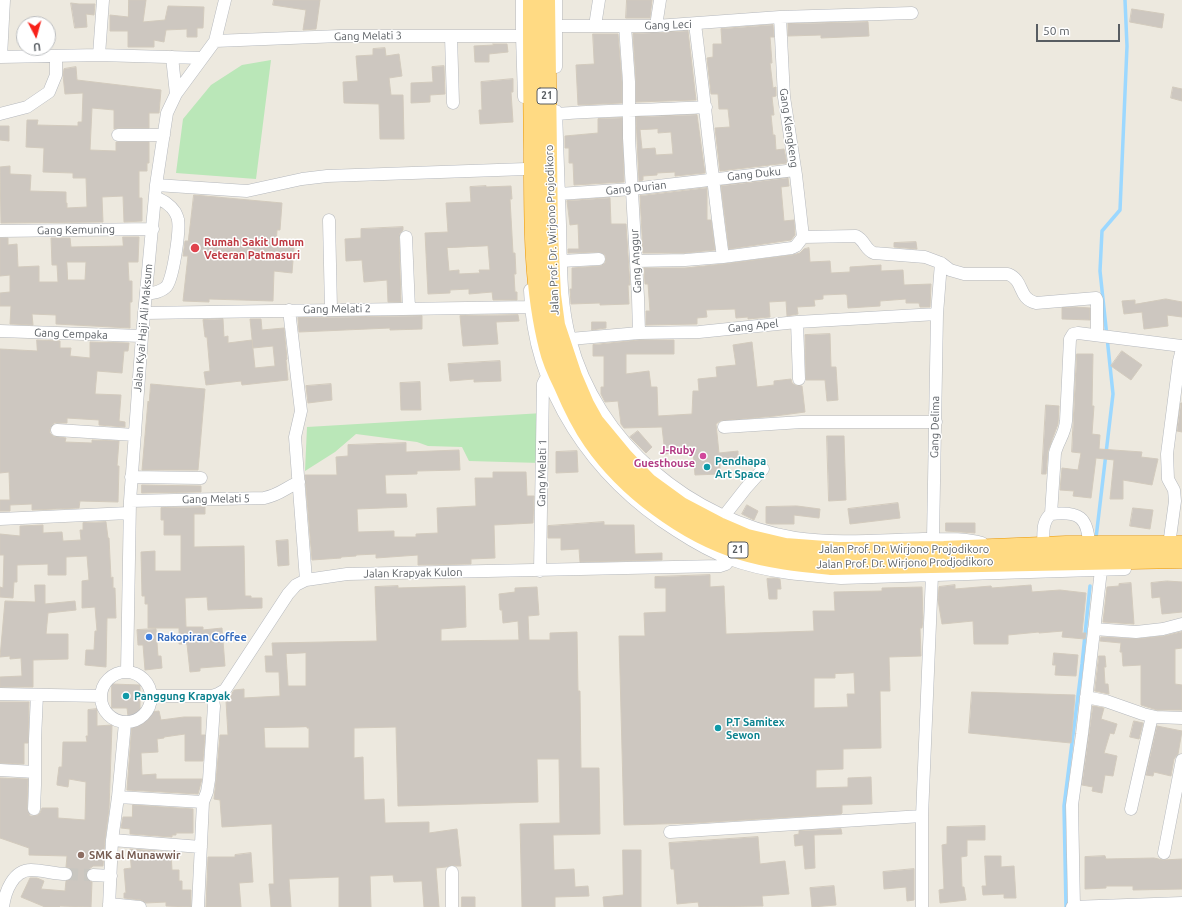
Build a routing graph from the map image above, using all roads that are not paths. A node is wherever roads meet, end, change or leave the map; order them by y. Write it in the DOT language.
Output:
graph roads {
  1 [pos="4,0"];
  2 [pos="103,0"];
  3 [pos="225,0"];
  4 [pos="556,0"];
  5 [pos="599,0"];
  6 [pos="660,0"];
  7 [pos="531,4"];
  8 [pos="912,13"];
  9 [pos="780,17"];
  10 [pos="695,24"];
  11 [pos="555,26"];
  12 [pos="595,26"];
  13 [pos="625,26"];
  14 [pos="656,26"];
  15 [pos="451,36"];
  16 [pos="522,36"];
  17 [pos="215,41"];
  18 [pos="56,56"];
  19 [pos="99,56"];
  20 [pos="0,57"];
  21 [pos="172,57"];
  22 [pos="202,58"];
  23 [pos="176,94"];
  24 [pos="453,103"];
  25 [pos="706,108"];
  26 [pos="629,111"];
  27 [pos="0,114"];
  28 [pos="556,114"];
  29 [pos="118,135"];
  30 [pos="164,135"];
  31 [pos="526,169"];
  32 [pos="795,170"];
  33 [pos="712,179"];
  34 [pos="632,189"];
  35 [pos="156,191"];
  36 [pos="547,193"];
  37 [pos="329,220"];
  38 [pos="153,229"];
  39 [pos="0,231"];
  40 [pos="406,237"];
  41 [pos="803,237"];
  42 [pos="723,257"];
  43 [pos="599,258"];
  44 [pos="561,261"];
  45 [pos="636,261"];
  46 [pos="946,267"];
  47 [pos="146,294"];
  48 [pos="531,307"];
  49 [pos="409,309"];
  50 [pos="289,310"];
  51 [pos="331,310"];
  52 [pos="144,313"];
  53 [pos="937,314"];
  54 [pos="797,322"];
  55 [pos="0,331"];
  56 [pos="639,333"];
  57 [pos="142,336"];
  58 [pos="1101,336"];
  59 [pos="570,339"];
  60 [pos="1182,348"];
  61 [pos="549,378"];
  62 [pos="799,380"];
  63 [pos="936,422"];
  64 [pos="724,427"];
  65 [pos="57,430"];
  66 [pos="135,435"];
  67 [pos="763,469"];
  68 [pos="131,477"];
  69 [pos="201,478"];
  70 [pos="299,482"];
  71 [pos="129,507"];
  72 [pos="1051,514"];
  73 [pos="724,516"];
  74 [pos="0,519"];
  75 [pos="933,539"];
  76 [pos="1089,545"];
  77 [pos="1175,545"];
  78 [pos="1043,546"];
  79 [pos="1000,548"];
  80 [pos="730,559"];
  81 [pos="1182,559"];
  82 [pos="1182,567"];
  83 [pos="1101,570"];
  84 [pos="540,571"];
  85 [pos="306,574"];
  86 [pos="932,575"];
  87 [pos="1182,624"];
  88 [pos="1094,629"];
  89 [pos="127,672"];
  90 [pos="0,694"];
  91 [pos="37,695"];
  92 [pos="101,696"];
  93 [pos="152,696"];
  94 [pos="212,696"];
  95 [pos="1086,697"];
  96 [pos="1152,716"];
  97 [pos="1182,718"];
  98 [pos="125,723"];
  99 [pos="1182,760"];
  100 [pos="0,770"];
  101 [pos="35,772"];
  102 [pos="118,797"];
  103 [pos="203,802"];
  104 [pos="34,809"];
  105 [pos="1131,809"];
  106 [pos="922,816"];
  107 [pos="670,832"];
  108 [pos="112,840"];
  109 [pos="201,847"];
  110 [pos="1164,854"];
  111 [pos="452,872"];
  112 [pos="66,874"];
  113 [pos="93,875"];
  114 [pos="111,876"];
  115 [pos="1182,903"];
  116 [pos="109,905"];
  117 [pos="3,907"];
  118 [pos="140,907"];
  119 [pos="198,907"];
  120 [pos="452,907"];
  121 [pos="922,907"];
  122 [pos="1073,907"];
  1 -- 20 [label="street"];
  2 -- 19 [label="street"];
  3 -- 17 [label="street, Jalan Kyai Haji Ali Maksum"];
  4 -- 11 [label="street"];
  5 -- 12 [label="street"];
  6 -- 14 [label="street"];
  7 -- 16 [label="street"];
  7 -- 36 [label="highway, Jalan Prof. Dr. Wirjono Prodjodikoro / 21"];
  8 -- 9 [label="street, Gang Leci"];
  9 -- 10 [label="street, Gang Leci"];
  9 -- 32 [label="street, Gang Klengkeng"];
  10 -- 14 [label="street, Gang Leci"];
  10 -- 25 [label="street"];
  11 -- 12 [label="street, Gang Leci"];
  11 -- 28 [label="street"];
  12 -- 13 [label="street, Gang Leci"];
  13 -- 14 [label="street, Gang Leci"];
  13 -- 26 [label="street, Gang Anggur"];
  15 -- 16 [label="street, Gang Melati 3"];
  15 -- 17 [label="street, Gang Melati 3"];
  15 -- 24 [label="street"];
  16 -- 31 [label="street"];
  17 -- 22 [label="street, Jalan Kyai Haji Ali Maksum"];
  18 -- 19 [label="street"];
  18 -- 20 [label="street"];
  18 -- 27 [label="street"];
  19 -- 21 [label="street"];
  21 -- 22 [label="street"];
  21 -- 23 [label="street"];
  22 -- 23 [label="street, Jalan Kyai Haji Ali Maksum"];
  23 -- 30 [label="street, Jalan Kyai Haji Ali Maksum"];
  25 -- 26 [label="street"];
  25 -- 33 [label="street"];
  26 -- 28 [label="street"];
  26 -- 34 [label="street, Gang Anggur"];
  28 -- 36 [label="street"];
  29 -- 30 [label="street"];
  30 -- 35 [label="street, Jalan Kyai Haji Ali Maksum"];
  31 -- 35 [label="street"];
  31 -- 48 [label="street"];
  32 -- 33 [label="street, Gang Duku"];
  32 -- 41 [label="street, Gang Klengkeng"];
  33 -- 34 [label="street, Gang Durian"];
  33 -- 42 [label="street"];
  34 -- 36 [label="street, Gang Durian"];
  34 -- 45 [label="street, Gang Anggur"];
  35 -- 38 [label="street, Jalan Kyai Haji Ali Maksum"];
  35 -- 47 [label="street"];
  36 -- 44 [label="street"];
  36 -- 79 [label="highway, Jalan Prof. Dr. Wirjono Projodikoro / 21"];
  36 -- 81 [label="highway, Jalan Prof. Dr. Wirjono Prodjodikoro / 21"];
  37 -- 51 [label="street"];
  38 -- 39 [label="street, Gang Kemuning"];
  38 -- 47 [label="street, Jalan Kyai Haji Ali Maksum"];
  40 -- 49 [label="street"];
  41 -- 42 [label="street"];
  41 -- 46 [label="street"];
  42 -- 45 [label="street"];
  43 -- 44 [label="street"];
  44 -- 59 [label="street"];
  45 -- 56 [label="street, Gang Anggur"];
  46 -- 53 [label="street, Gang Delima"];
  46 -- 58 [label="street"];
  47 -- 52 [label="street, Jalan Kyai Haji Ali Maksum"];
  48 -- 49 [label="street, Gang Melati 2"];
  48 -- 61 [label="street"];
  49 -- 51 [label="street, Gang Melati 2"];
  50 -- 51 [label="street, Gang Melati 2"];
  50 -- 52 [label="street, Gang Melati 2"];
  50 -- 70 [label="street"];
  52 -- 57 [label="street, Jalan Kyai Haji Ali Maksum"];
  53 -- 54 [label="street, Gang Apel"];
  53 -- 63 [label="street, Gang Delima"];
  54 -- 56 [label="street, Gang Apel"];
  54 -- 62 [label="street"];
  55 -- 57 [label="street, Gang Cempaka"];
  56 -- 59 [label="street, Gang Apel"];
  57 -- 66 [label="street, Jalan Kyai Haji Ali Maksum"];
  58 -- 60 [label="street"];
  58 -- 72 [label="street"];
  59 -- 73 [label="street"];
  60 -- 77 [label="street"];
  61 -- 80 [label="street"];
  61 -- 84 [label="street, Gang Melati 1"];
  63 -- 64 [label="street"];
  63 -- 75 [label="street, Gang Delima"];
  65 -- 66 [label="street"];
  66 -- 68 [label="street, Jalan Kyai Haji Ali Maksum"];
  67 -- 73 [label="street"];
  68 -- 69 [label="street"];
  68 -- 71 [label="street, Jalan Kyai Haji Ali Maksum"];
  70 -- 71 [label="street, Gang Melati 5"];
  70 -- 85 [label="street"];
  71 -- 74 [label="street, Gang Melati 5"];
  71 -- 89 [label="street, Jalan Kyai Haji Ali Maksum"];
  72 -- 76 [label="street"];
  72 -- 78 [label="street"];
  73 -- 75 [label="street"];
  75 -- 79 [label="street"];
  76 -- 77 [label="highway, Jalan Prof. Dr. Wirjono Projodikoro / 21"];
  76 -- 78 [label="highway, Jalan Prof. Dr. Wirjono Projodikoro / 21"];
  78 -- 79 [label="highway, Jalan Prof. Dr. Wirjono Projodikoro / 21"];
  80 -- 84 [label="street, Jalan Krapyak Kulon"];
  80 -- 86 [label="street"];
  82 -- 83 [label="street"];
  83 -- 86 [label="street"];
  83 -- 88 [label="street"];
  84 -- 85 [label="street, Jalan Krapyak Kulon"];
  85 -- 94 [label="street, Jalan Krapyak Kulon"];
  86 -- 106 [label="street"];
  87 -- 88 [label="street"];
  88 -- 95 [label="street"];
  89 -- 92 [label="street"];
  89 -- 93 [label="street"];
  90 -- 91 [label="street"];
  91 -- 92 [label="street"];
  91 -- 101 [label="street"];
  92 -- 98 [label="street"];
  93 -- 94 [label="street"];
  93 -- 98 [label="street"];
  94 -- 103 [label="street"];
  95 -- 96 [label="street"];
  95 -- 122 [label="street"];
  96 -- 97 [label="street"];
  96 -- 105 [label="street"];
  98 -- 102 [label="street"];
  99 -- 110 [label="street"];
  100 -- 101 [label="street"];
  101 -- 104 [label="street"];
  102 -- 103 [label="street"];
  102 -- 108 [label="street"];
  103 -- 109 [label="street"];
  106 -- 107 [label="street"];
  106 -- 121 [label="street"];
  108 -- 109 [label="street"];
  108 -- 114 [label="street"];
  109 -- 119 [label="street"];
  111 -- 120 [label="street"];
  112 -- 117 [label="street"];
  113 -- 114 [label="street"];
  114 -- 116 [label="street"];
  115 -- 122 [label="street"];
  116 -- 118 [label="street"];
}
